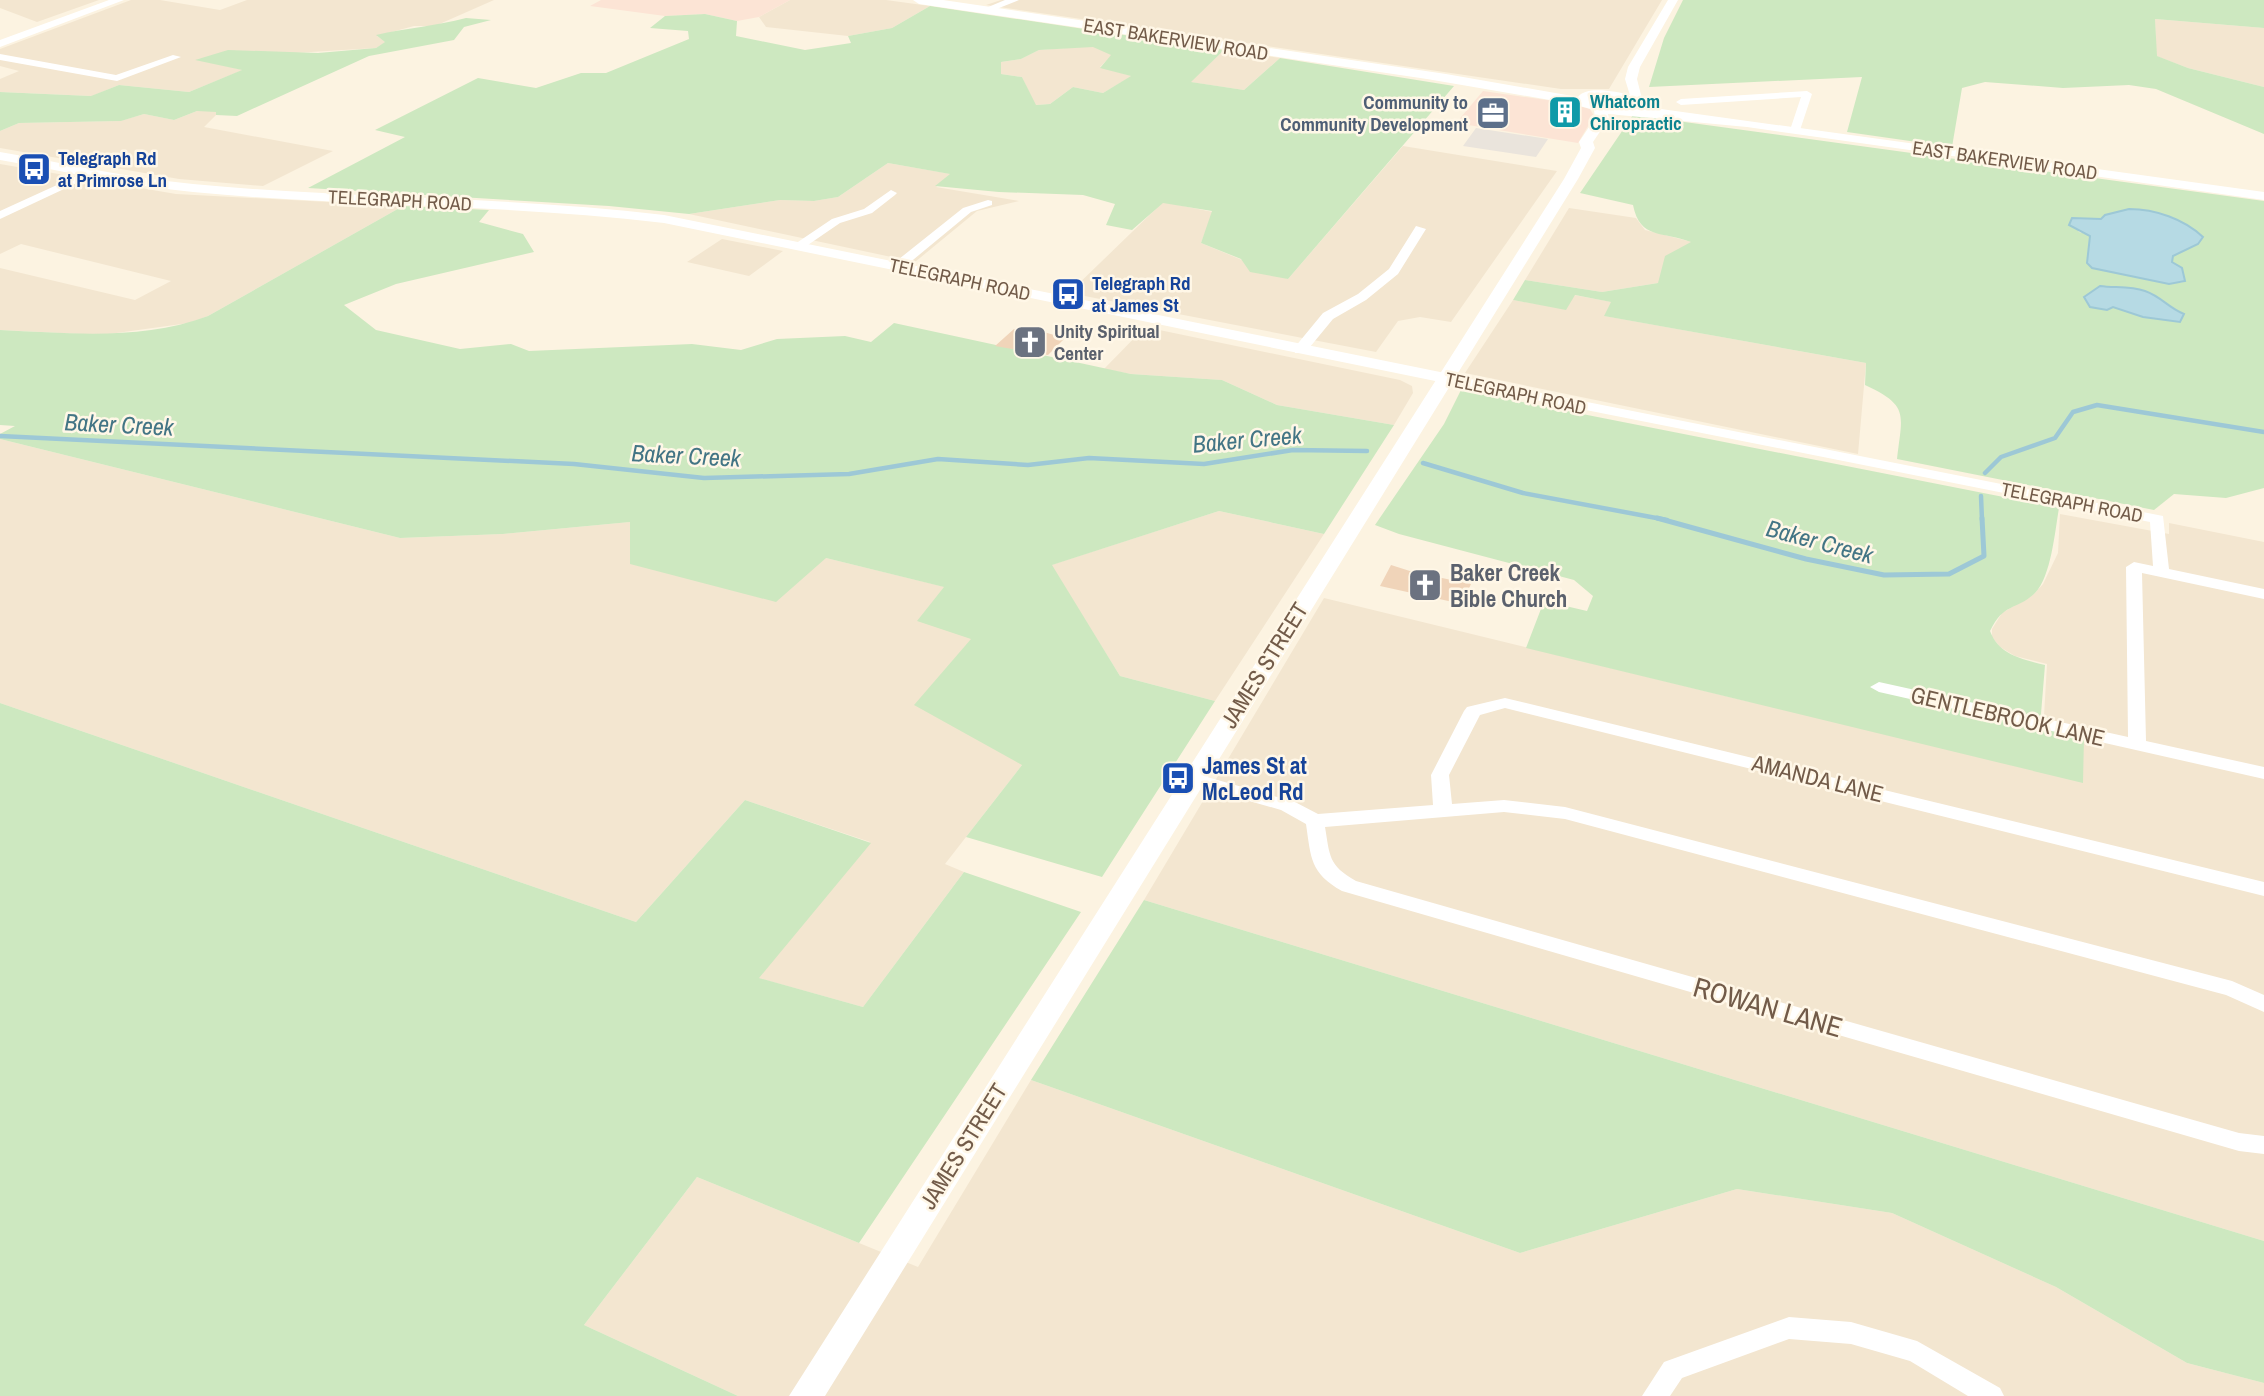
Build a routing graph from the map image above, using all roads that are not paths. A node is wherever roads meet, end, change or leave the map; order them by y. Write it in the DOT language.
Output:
graph roads {
  1 [pos="119,0"];
  2 [pos="919,0"];
  3 [pos="1014,0"];
  4 [pos="1673,0"];
  5 [pos="986,10"];
  6 [pos="0,44"];
  7 [pos="0,57"];
  8 [pos="177,57"];
  9 [pos="1631,79"];
  10 [pos="1603,101"];
  11 [pos="1681,102"];
  12 [pos="1636,106"];
  13 [pos="1796,130"];
  14 [pos="1588,148"];
  15 [pos="0,156"];
  16 [pos="92,172"];
  17 [pos="891,193"];
  18 [pos="2264,196"];
  19 [pos="988,203"];
  20 [pos="0,215"];
  21 [pos="1420,229"];
  22 [pos="798,246"];
  23 [pos="898,267"];
  24 [pos="1300,350"];
  25 [pos="1445,378"];
  26 [pos="2161,571"];
  27 [pos="2264,594"];
  28 [pos="1880,687"];
  29 [pos="2137,745"];
  30 [pos="2264,773"];
  31 [pos="1193,779"];
  32 [pos="1443,809"];
  33 [pos="1315,821"];
  34 [pos="2264,889"];
  35 [pos="2264,1004"];
  36 [pos="2264,1145"];
  37 [pos="1987,1395"];
  38 [pos="806,1396"];
  39 [pos="1655,1396"];
  1 -- 6 [label="street"];
  2 -- 5 [label="main road, EAST BAKERVIEW ROAD"];
  3 -- 5 [label="street"];
  4 -- 9 [label="street"];
  5 -- 10 [label="main road, EAST BAKERVIEW ROAD"];
  7 -- 8 [label="street"];
  9 -- 10 [label="street"];
  9 -- 12 [label="street"];
  10 -- 12 [label="main road, EAST BAKERVIEW ROAD"];
  10 -- 14 [label="main road, JAMES STREET"];
  11 -- 13 [label="street"];
  12 -- 13 [label="main road, EAST BAKERVIEW ROAD"];
  12 -- 14 [label="main road, JAMES STREET"];
  13 -- 18 [label="main road, EAST BAKERVIEW ROAD"];
  14 -- 25 [label="main road, JAMES STREET"];
  15 -- 16 [label="street, TELEGRAPH ROAD"];
  16 -- 20 [label="street"];
  16 -- 22 [label="street, TELEGRAPH ROAD"];
  17 -- 22 [label="street"];
  19 -- 23 [label="street"];
  21 -- 24 [label="street"];
  22 -- 23 [label="street, TELEGRAPH ROAD"];
  23 -- 24 [label="street, TELEGRAPH ROAD"];
  24 -- 25 [label="street, TELEGRAPH ROAD"];
  25 -- 26 [label="street, TELEGRAPH ROAD"];
  25 -- 31 [label="main road, JAMES STREET"];
  26 -- 27 [label="street, GENTLEBROOK LANE"];
  26 -- 29 [label="street, GENTLEBROOK LANE"];
  28 -- 29 [label="street, GENTLEBROOK LANE"];
  29 -- 30 [label="street, GENTLEBROOK LANE"];
  31 -- 33 [label="street"];
  31 -- 38 [label="main road, JAMES STREET"];
  32 -- 33 [label="street"];
  32 -- 34 [label="street, AMANDA LANE"];
  32 -- 35 [label="street"];
  33 -- 36 [label="street, ROWAN LANE"];
  37 -- 39 [label="street"];
}
